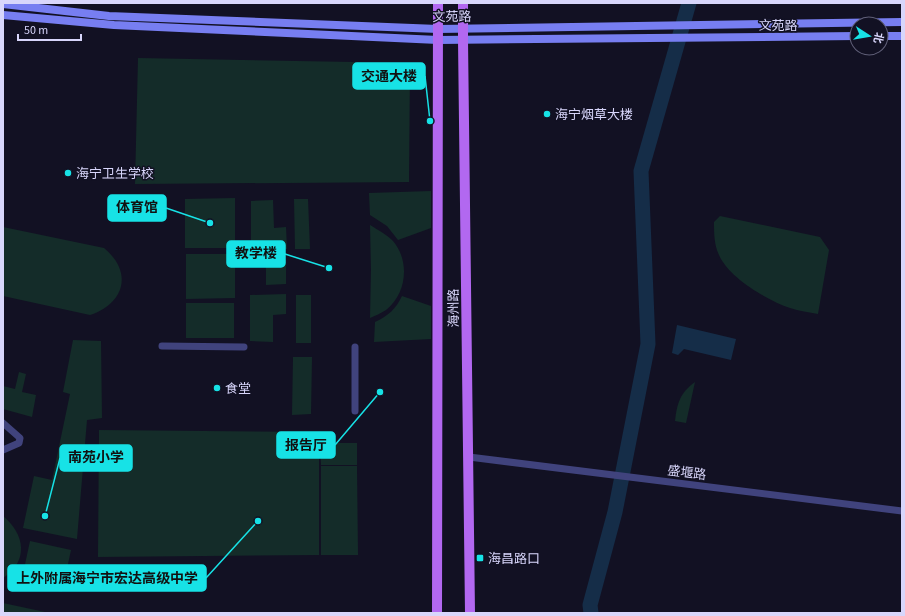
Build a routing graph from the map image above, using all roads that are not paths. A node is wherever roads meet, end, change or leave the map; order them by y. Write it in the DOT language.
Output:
graph roads {
  1 [pos="438,3"];
  2 [pos="463,3"];
  3 [pos="3,4"];
  4 [pos="3,15"];
  5 [pos="902,22"];
  6 [pos="463,28"];
  7 [pos="438,29"];
  8 [pos="849,36"];
  9 [pos="889,36"];
  10 [pos="902,36"];
  11 [pos="438,40"];
  12 [pos="462,40"];
  13 [pos="162,346"];
  14 [pos="244,347"];
  15 [pos="355,347"];
  16 [pos="355,411"];
  17 [pos="3,423"];
  18 [pos="3,450"];
  19 [pos="469,457"];
  20 [pos="902,511"];
  21 [pos="437,613"];
  22 [pos="470,613"];
  1 -- 7 [label="main road, 海州路"];
  2 -- 6 [label="main road, 海州路"];
  3 -- 7 [label="main road, 文苑路"];
  4 -- 11 [label="main road, 文苑路"];
  5 -- 6 [label="main road, 文苑路"];
  6 -- 7 [label="main road, 文苑路"];
  6 -- 12 [label="main road, 海州路"];
  7 -- 11 [label="main road, 海州路"];
  8 -- 12 [label="main road, 文苑路"];
  9 -- 10 [label="main road"];
  11 -- 12 [label="main road, 文苑路"];
  11 -- 21 [label="main road, 海州路"];
  12 -- 19 [label="main road, 海州路"];
  13 -- 14 [label="street"];
  15 -- 16 [label="street"];
  17 -- 18 [label="street"];
  19 -- 20 [label="street, 盛堰路"];
  19 -- 22 [label="main road, 海州路"];
}
